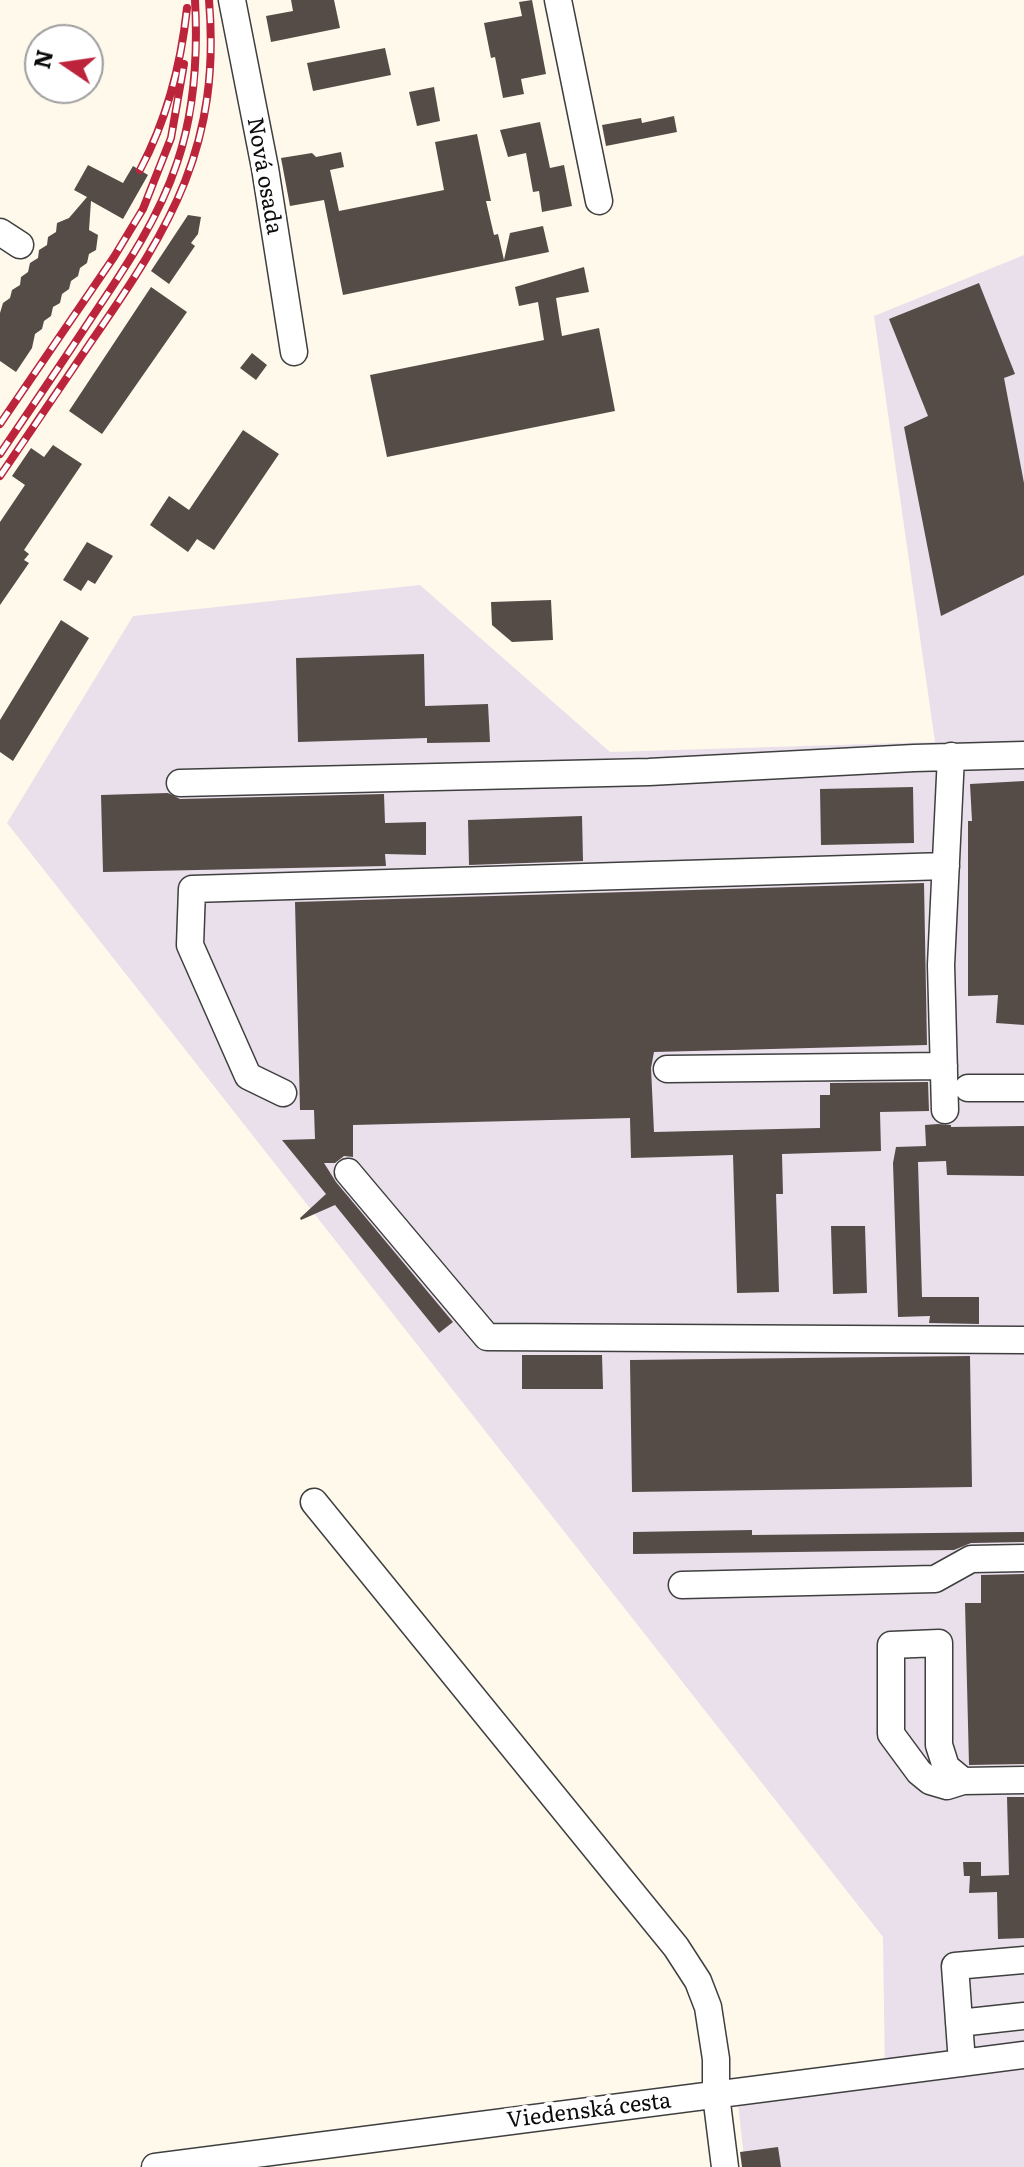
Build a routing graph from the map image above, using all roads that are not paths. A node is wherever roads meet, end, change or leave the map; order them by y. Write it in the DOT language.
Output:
graph roads {
  1 [pos="232,0"];
  2 [pos="558,0"];
  3 [pos="599,201"];
  4 [pos="294,352"];
  5 [pos="1024,755"];
  6 [pos="951,756"];
  7 [pos="180,783"];
  8 [pos="946,866"];
  9 [pos="944,1066"];
  10 [pos="667,1069"];
  11 [pos="968,1088"];
  12 [pos="1024,1088"];
  13 [pos="283,1093"];
  14 [pos="945,1110"];
  15 [pos="348,1172"];
  16 [pos="1024,1340"];
  17 [pos="314,1502"];
  18 [pos="1024,1558"];
  19 [pos="682,1585"];
  20 [pos="1024,1780"];
  21 [pos="963,1781"];
  22 [pos="1024,1960"];
  23 [pos="1024,2016"];
  24 [pos="959,2023"];
  25 [pos="1024,2055"];
  26 [pos="962,2063"];
  27 [pos="716,2095"];
  28 [pos="155,2167"];
  29 [pos="725,2167"];
  1 -- 4 [label="street, Nová osada"];
  2 -- 3 [label="street"];
  5 -- 6 [label="street"];
  6 -- 7 [label="street"];
  6 -- 8 [label="street"];
  8 -- 9 [label="street"];
  8 -- 13 [label="street"];
  9 -- 10 [label="street"];
  9 -- 14 [label="street"];
  11 -- 12 [label="street"];
  15 -- 16 [label="street"];
  17 -- 27 [label="street"];
  18 -- 19 [label="street"];
  20 -- 21 [label="street"];
  21 -- 21 [label="street"];
  22 -- 24 [label="street"];
  23 -- 24 [label="street"];
  24 -- 26 [label="street"];
  25 -- 26 [label="street, Viedenská cesta"];
  26 -- 27 [label="street, Viedenská cesta"];
  27 -- 28 [label="street, Viedenská cesta"];
  27 -- 29 [label="street"];
}
